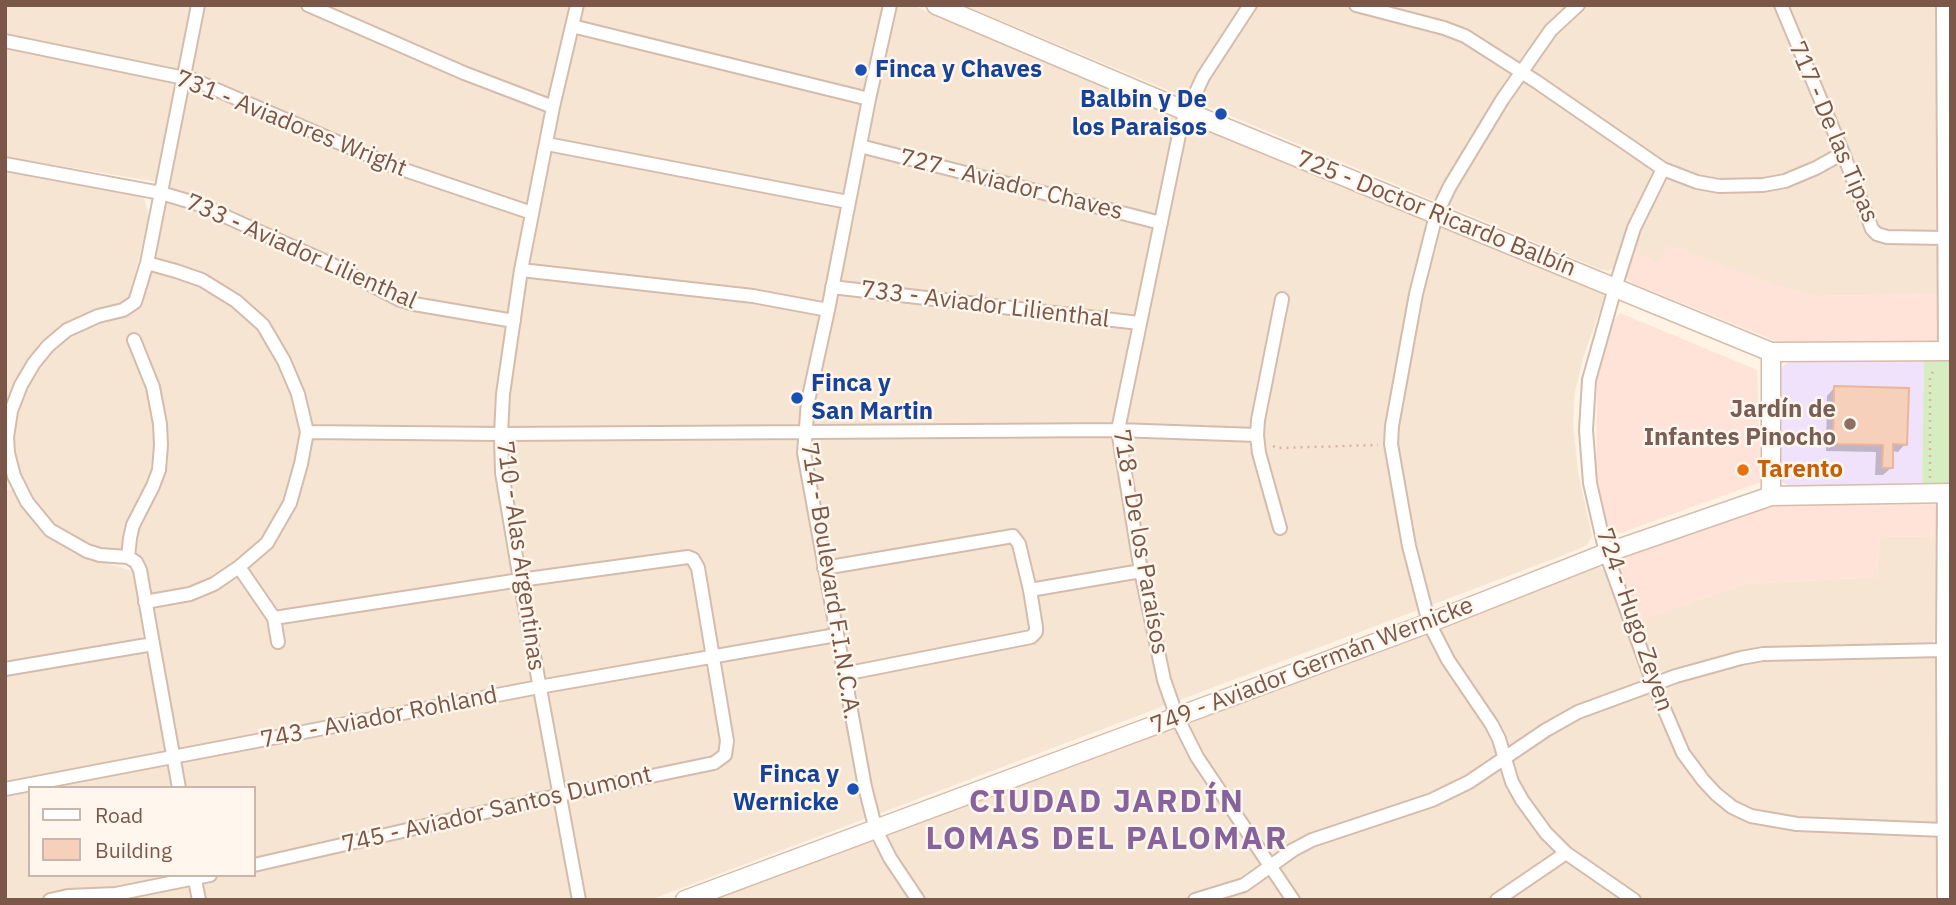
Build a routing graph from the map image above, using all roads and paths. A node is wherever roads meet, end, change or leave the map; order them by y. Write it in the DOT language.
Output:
graph roads {
  1 [pos="198,5"];
  2 [pos="308,5"];
  3 [pos="577,5"];
  4 [pos="890,5"];
  5 [pos="936,5"];
  6 [pos="1250,5"];
  7 [pos="1356,5"];
  8 [pos="1408,5"];
  9 [pos="1578,5"];
  10 [pos="1781,5"];
  11 [pos="1942,5"];
  12 [pos="1402,18"];
  13 [pos="572,26"];
  14 [pos="5,41"];
  15 [pos="1522,72"];
  16 [pos="184,78"];
  17 [pos="869,99"];
  18 [pos="554,107"];
  19 [pos="1187,111"];
  20 [pos="547,144"];
  21 [pos="860,146"];
  22 [pos="1843,153"];
  23 [pos="5,164"];
  24 [pos="1663,169"];
  25 [pos="160,193"];
  26 [pos="848,202"];
  27 [pos="531,213"];
  28 [pos="1436,215"];
  29 [pos="1161,223"];
  30 [pos="1944,237"];
  31 [pos="147,263"];
  32 [pos="521,270"];
  33 [pos="832,287"];
  34 [pos="1615,288"];
  35 [pos="1282,299"];
  36 [pos="828,310"];
  37 [pos="514,321"];
  38 [pos="1139,323"];
  39 [pos="134,340"];
  40 [pos="1948,351"];
  41 [pos="1771,352"];
  42 [pos="1118,430"];
  43 [pos="307,432"];
  44 [pos="805,433"];
  45 [pos="501,434"];
  46 [pos="1256,435"];
  47 [pos="6,437"];
  48 [pos="1391,444"];
  49 [pos="1948,493"];
  50 [pos="1771,496"];
  51 [pos="1280,528"];
  52 [pos="1606,553"];
  53 [pos="128,557"];
  54 [pos="239,567"];
  55 [pos="824,568"];
  56 [pos="1141,571"];
  57 [pos="520,580"];
  58 [pos="1030,590"];
  59 [pos="145,602"];
  60 [pos="274,618"];
  61 [pos="1429,623"];
  62 [pos="836,635"];
  63 [pos="278,642"];
  64 [pos="153,644"];
  65 [pos="1943,650"];
  66 [pos="713,655"];
  67 [pos="5,669"];
  68 [pos="844,674"];
  69 [pos="1653,683"];
  70 [pos="539,687"];
  71 [pos="1177,717"];
  72 [pos="173,757"];
  73 [pos="1505,758"];
  74 [pos="1948,784"];
  75 [pos="179,786"];
  76 [pos="5,789"];
  77 [pos="560,795"];
  78 [pos="876,830"];
  79 [pos="1944,830"];
  80 [pos="1566,853"];
  81 [pos="256,865"];
  82 [pos="1271,865"];
  83 [pos="195,877"];
  84 [pos="50,900"];
  85 [pos="199,900"];
  86 [pos="579,900"];
  87 [pos="685,900"];
  88 [pos="918,900"];
  89 [pos="1195,900"];
  90 [pos="1293,900"];
  91 [pos="1497,900"];
  92 [pos="1634,900"];
  93 [pos="1944,900"];
  1 -- 16 [label="street"];
  2 -- 18 [label="street"];
  3 -- 13 [label="street, 710 - Alas Argentinas"];
  4 -- 17 [label="street, 714 - Boulevard F.I.N.C.A."];
  5 -- 19 [label="street, 725 - Doctor Ricardo Balbín"];
  6 -- 19 [label="street, 718 - De los Paraísos"];
  7 -- 12 [label="street"];
  8 -- 12 [label="street"];
  9 -- 15 [label="street"];
  10 -- 22 [label="street, 717 - De las Tipas"];
  11 -- 30 [label="street"];
  12 -- 15 [label="street"];
  13 -- 17 [label="street"];
  13 -- 18 [label="street, 710 - Alas Argentinas"];
  14 -- 16 [label="street, 731 - Aviadores Wright"];
  15 -- 24 [label="street"];
  15 -- 28 [label="street"];
  16 -- 25 [label="street"];
  16 -- 27 [label="street, 731 - Aviadores Wright"];
  17 -- 21 [label="street, 714 - Boulevard F.I.N.C.A."];
  18 -- 20 [label="street, 710 - Alas Argentinas"];
  19 -- 28 [label="street, 725 - Doctor Ricardo Balbín"];
  19 -- 29 [label="street, 718 - De los Paraísos"];
  20 -- 26 [label="street"];
  20 -- 27 [label="street, 710 - Alas Argentinas"];
  21 -- 26 [label="street, 714 - Boulevard F.I.N.C.A."];
  21 -- 29 [label="street, 727 - Aviador Chaves"];
  22 -- 24 [label="street"];
  22 -- 30 [label="street, 717 - De las Tipas"];
  23 -- 25 [label="street, 733 - Aviador Lilienthal"];
  24 -- 34 [label="street, 724 - Hugo Zeyen"];
  25 -- 31 [label="street"];
  25 -- 37 [label="street, 733 - Aviador Lilienthal"];
  26 -- 33 [label="street, 714 - Boulevard F.I.N.C.A."];
  27 -- 32 [label="street, 710 - Alas Argentinas"];
  28 -- 34 [label="street, 725 - Doctor Ricardo Balbín"];
  28 -- 48 [label="street"];
  29 -- 38 [label="street, 718 - De los Paraísos"];
  30 -- 40 [label="street"];
  31 -- 43 [label="street"];
  31 -- 47 [label="street"];
  32 -- 36 [label="street, 733 - Aviador Lilienthal"];
  32 -- 37 [label="street, 710 - Alas Argentinas"];
  33 -- 36 [label="street, 714 - Boulevard F.I.N.C.A."];
  33 -- 38 [label="street, 733 - Aviador Lilienthal"];
  34 -- 41 [label="street, 725 - Doctor Ricardo Balbín"];
  34 -- 52 [label="street, 724 - Hugo Zeyen"];
  35 -- 46 [label="street"];
  36 -- 44 [label="street, 714 - Boulevard F.I.N.C.A."];
  37 -- 45 [label="street, 710 - Alas Argentinas"];
  38 -- 42 [label="street, 718 - De los Paraísos"];
  39 -- 53 [label="street"];
  40 -- 41 [label="street, 725 - Doctor Ricardo Balbín"];
  40 -- 49 [label="path"];
  41 -- 50 [label="street"];
  42 -- 44 [label="street"];
  42 -- 46 [label="street"];
  42 -- 56 [label="street, 718 - De los Paraísos"];
  43 -- 45 [label="street"];
  43 -- 54 [label="street"];
  44 -- 45 [label="street"];
  44 -- 55 [label="street, 714 - Boulevard F.I.N.C.A."];
  45 -- 57 [label="street, 710 - Alas Argentinas"];
  46 -- 48 [label="path"];
  46 -- 51 [label="street"];
  47 -- 53 [label="street"];
  48 -- 61 [label="street"];
  49 -- 50 [label="street, 749 - Aviador Germán Wernicke"];
  49 -- 65 [label="street"];
  50 -- 52 [label="street, 749 - Aviador Germán Wernicke"];
  52 -- 61 [label="street, 749 - Aviador Germán Wernicke"];
  52 -- 69 [label="street, 724 - Hugo Zeyen"];
  53 -- 59 [label="street"];
  54 -- 59 [label="street"];
  54 -- 60 [label="street"];
  55 -- 58 [label="street"];
  55 -- 62 [label="street, 714 - Boulevard F.I.N.C.A."];
  56 -- 58 [label="street"];
  56 -- 71 [label="street, 718 - De los Paraísos"];
  57 -- 60 [label="street"];
  57 -- 66 [label="street"];
  57 -- 70 [label="street, 710 - Alas Argentinas"];
  58 -- 68 [label="street"];
  59 -- 64 [label="street"];
  60 -- 63 [label="street"];
  61 -- 71 [label="street, 749 - Aviador Germán Wernicke"];
  61 -- 73 [label="street"];
  62 -- 66 [label="street, 743 - Aviador Rohland"];
  62 -- 68 [label="street, 714 - Boulevard F.I.N.C.A."];
  64 -- 67 [label="street"];
  64 -- 72 [label="street"];
  65 -- 69 [label="street"];
  65 -- 74 [label="street"];
  66 -- 70 [label="street, 743 - Aviador Rohland"];
  66 -- 77 [label="street, 745 - Aviador Santos Dumont"];
  68 -- 78 [label="street, 714 - Boulevard F.I.N.C.A."];
  69 -- 73 [label="street"];
  69 -- 79 [label="street, 724 - Hugo Zeyen"];
  70 -- 72 [label="street, 743 - Aviador Rohland"];
  70 -- 77 [label="street, 710 - Alas Argentinas"];
  71 -- 78 [label="street, 749 - Aviador Germán Wernicke"];
  71 -- 82 [label="street, 718 - De los Paraísos"];
  72 -- 75 [label="street"];
  72 -- 76 [label="street, 743 - Aviador Rohland"];
  73 -- 80 [label="street"];
  73 -- 82 [label="street"];
  74 -- 79 [label="street"];
  77 -- 81 [label="street, 745 - Aviador Santos Dumont"];
  77 -- 86 [label="street, 710 - Alas Argentinas"];
  78 -- 87 [label="street, 749 - Aviador Germán Wernicke"];
  78 -- 88 [label="street, 714 - Boulevard F.I.N.C.A."];
  79 -- 93 [label="street"];
  80 -- 91 [label="street"];
  80 -- 92 [label="street"];
  82 -- 89 [label="street"];
  82 -- 90 [label="street, 718 - De los Paraísos"];
  83 -- 84 [label="street"];
  83 -- 85 [label="street"];
}
